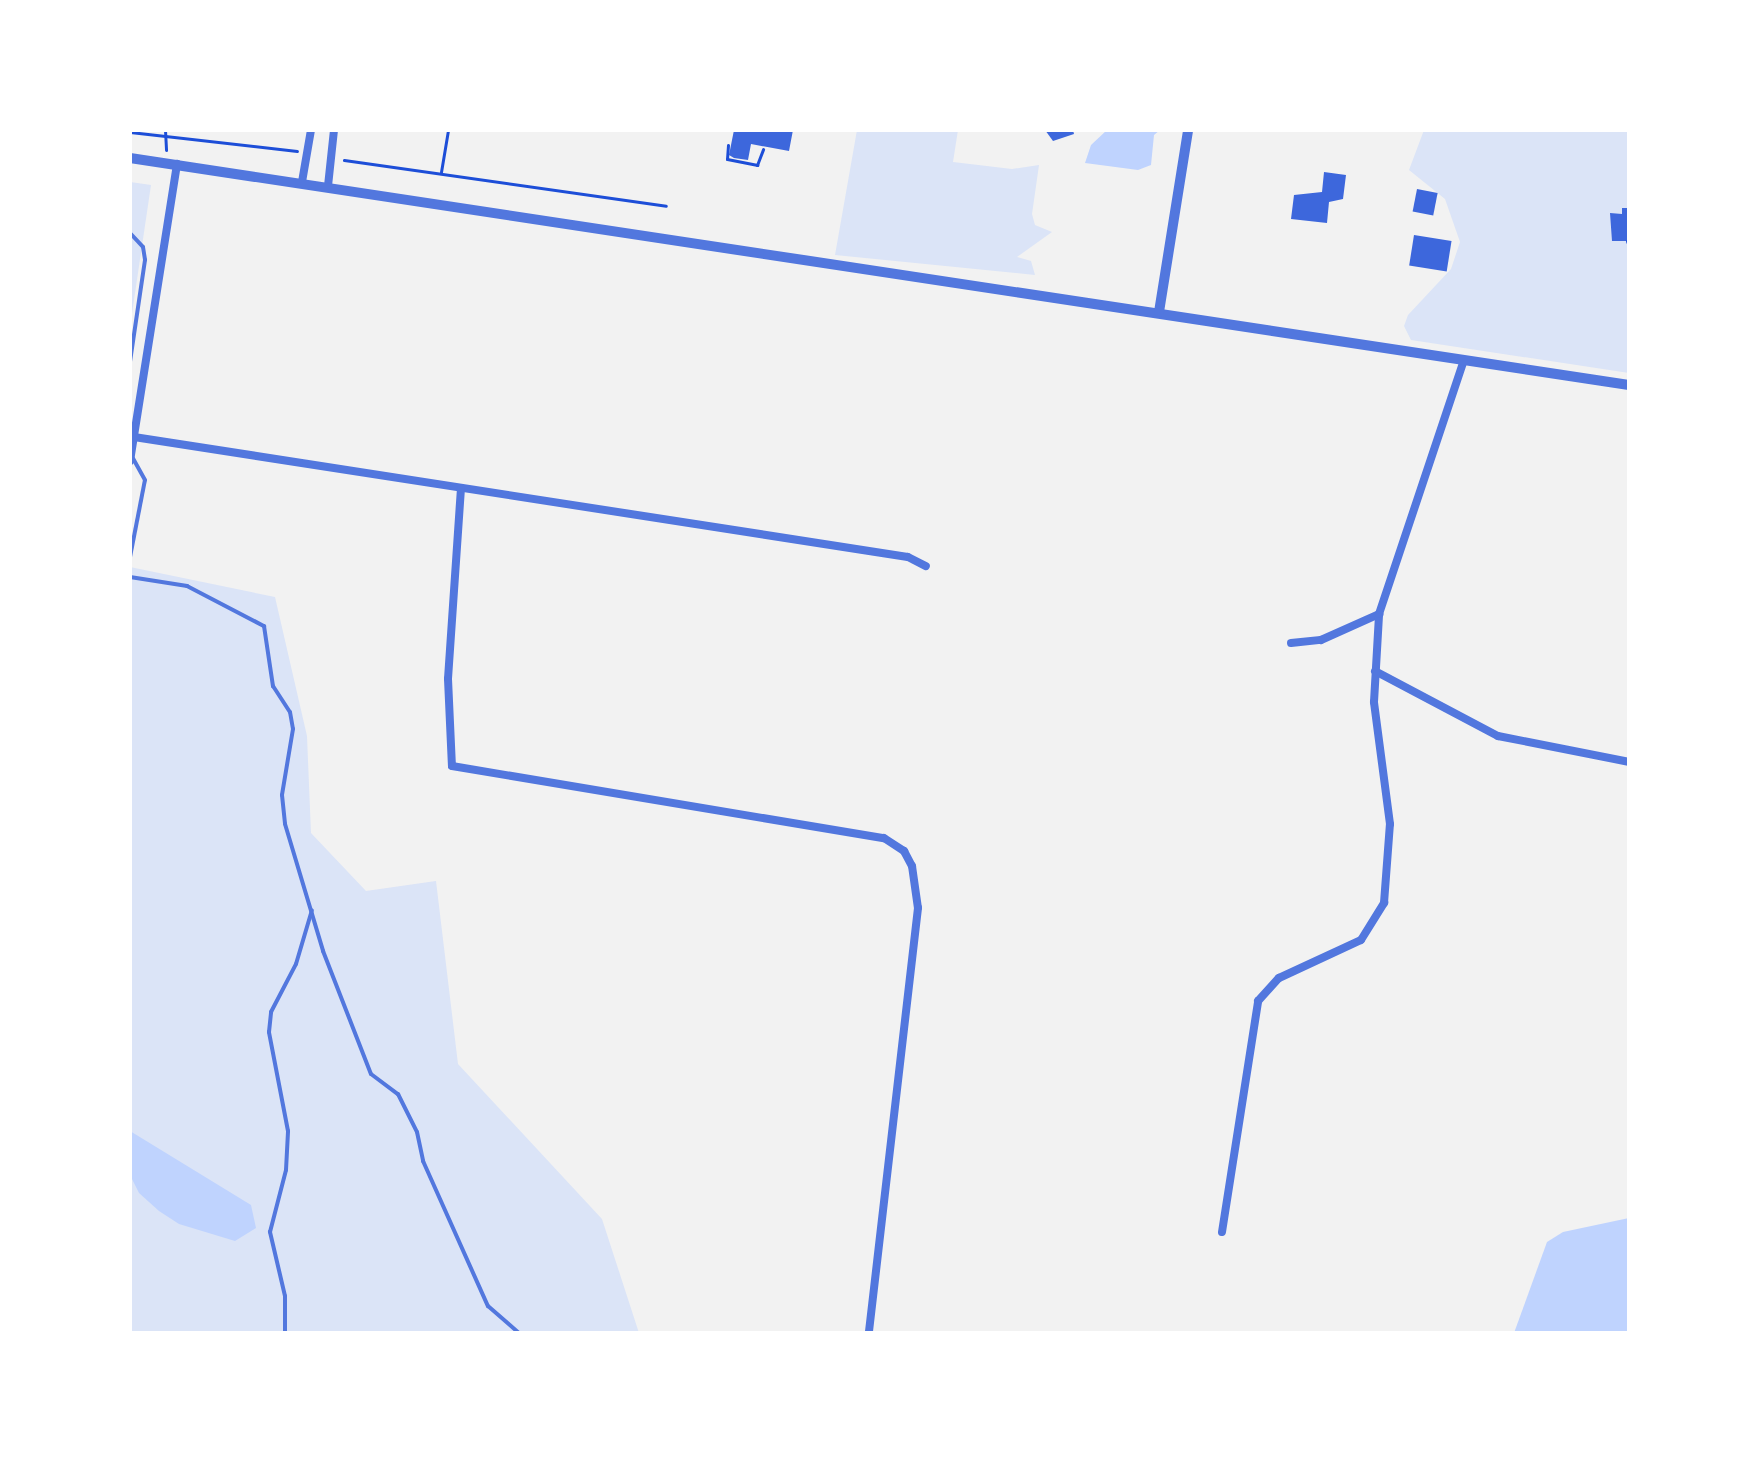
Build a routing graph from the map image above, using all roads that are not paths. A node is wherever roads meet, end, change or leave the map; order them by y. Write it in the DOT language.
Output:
graph roads {
  1 [pos="311,130"];
  2 [pos="334,130"];
  3 [pos="1188,130"];
  4 [pos="130,158"];
  5 [pos="172,164"];
  6 [pos="302,182"];
  7 [pos="328,186"];
  8 [pos="130,233"];
  9 [pos="1159,312"];
  10 [pos="1464,360"];
  11 [pos="130,362"];
  12 [pos="1629,385"];
  13 [pos="134,437"];
  14 [pos="130,458"];
  15 [pos="461,488"];
  16 [pos="130,557"];
  17 [pos="926,566"];
  18 [pos="130,577"];
  19 [pos="1379,614"];
  20 [pos="1291,643"];
  21 [pos="1375,671"];
  22 [pos="1629,762"];
  23 [pos="313,908"];
  24 [pos="1222,1232"];
  25 [pos="285,1333"];
  26 [pos="519,1333"];
  27 [pos="869,1333"];
  1 -- 6 [label="street"];
  2 -- 7 [label="street"];
  3 -- 9 [label="street"];
  4 -- 5 [label="street"];
  5 -- 6 [label="street"];
  5 -- 13 [label="street"];
  6 -- 7 [label="street"];
  7 -- 9 [label="street"];
  8 -- 11 [label="lane"];
  9 -- 10 [label="street"];
  10 -- 12 [label="street"];
  10 -- 19 [label="street"];
  13 -- 14 [label="street"];
  13 -- 15 [label="street"];
  14 -- 16 [label="lane"];
  15 -- 17 [label="street"];
  15 -- 27 [label="street"];
  18 -- 23 [label="lane"];
  19 -- 20 [label="street"];
  19 -- 21 [label="street"];
  21 -- 22 [label="street"];
  21 -- 24 [label="street"];
  23 -- 25 [label="lane"];
  23 -- 26 [label="lane"];
}
